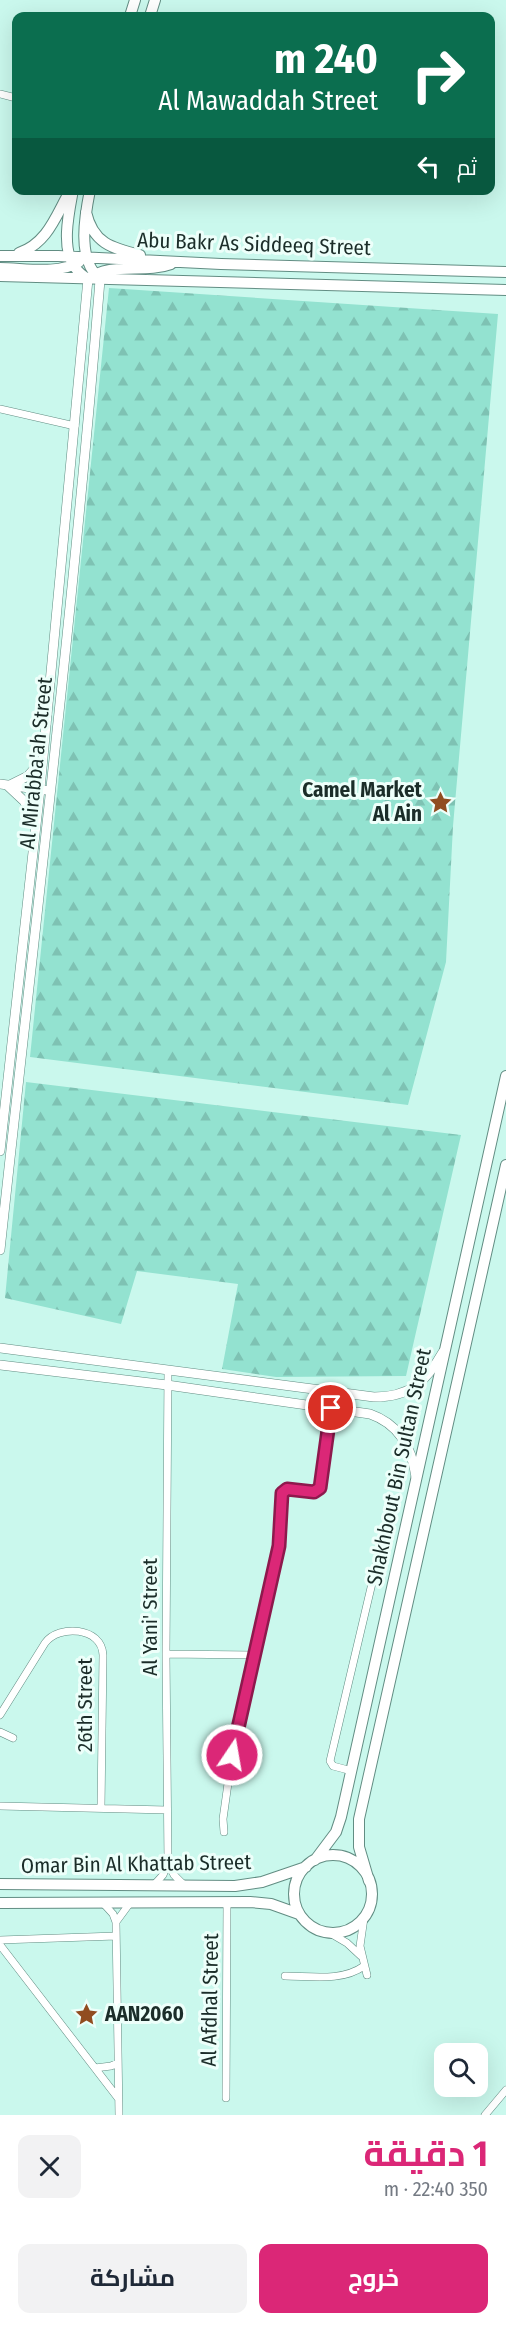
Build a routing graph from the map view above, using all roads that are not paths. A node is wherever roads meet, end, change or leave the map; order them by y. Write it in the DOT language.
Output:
graph roads {
  1 [pos="69,195"];
  2 [pos="71,195"];
  3 [pos="89,195"];
  4 [pos="86,212"];
  5 [pos="13,255"];
  6 [pos="0,256"];
  7 [pos="88,257"];
  8 [pos="71,261"];
  9 [pos="160,261"];
  10 [pos="176,262"];
  11 [pos="0,268"];
  12 [pos="506,272"];
  13 [pos="0,276"];
  14 [pos="94,278"];
  15 [pos="506,290"];
  16 [pos="0,409"];
  17 [pos="75,426"];
  18 [pos="43,759"];
  19 [pos="4,785"];
  20 [pos="39,792"];
  21 [pos="52,794"];
  22 [pos="36,820"];
  23 [pos="506,1076"];
  24 [pos="0,1151"];
  25 [pos="506,1165"];
  26 [pos="0,1250"];
  27 [pos="0,1348"];
  28 [pos="445,1348"];
  29 [pos="0,1365"];
  30 [pos="168,1371"];
  31 [pos="167,1385"];
  32 [pos="331,1408"];
  33 [pos="416,1480"];
  34 [pos="382,1541"];
  35 [pos="166,1654"];
  36 [pos="254,1655"];
  37 [pos="0,1715"];
  38 [pos="0,1732"];
  39 [pos="14,1738"];
  40 [pos="352,1771"];
  41 [pos="0,1806"];
  42 [pos="101,1808"];
  43 [pos="167,1810"];
  44 [pos="224,1832"];
  45 [pos="168,1863"];
  46 [pos="310,1863"];
  47 [pos="369,1881"];
  48 [pos="0,1884"];
  49 [pos="153,1886"];
  50 [pos="185,1886"];
  51 [pos="227,1902"];
  52 [pos="0,1903"];
  53 [pos="102,1903"];
  54 [pos="130,1903"];
  55 [pos="299,1914"];
  56 [pos="364,1918"];
  57 [pos="116,1922"];
  58 [pos="330,1934"];
  59 [pos="116,1936"];
  60 [pos="0,1940"];
  61 [pos="0,1944"];
  62 [pos="361,1956"];
  63 [pos="364,1966"];
  64 [pos="367,1975"];
  65 [pos="285,1976"];
  66 [pos="118,2063"];
  67 [pos="95,2068"];
  68 [pos="506,2090"];
  69 [pos="118,2098"];
  70 [pos="226,2098"];
  71 [pos="119,2115"];
  72 [pos="485,2115"];
  1 -- 5 [label="main road"];
  2 -- 8 [label="main road"];
  3 -- 4 [label="main road"];
  4 -- 7 [label="main road"];
  4 -- 9 [label="main road"];
  5 -- 6 [label="main road, Abu Bakr As Siddeeq Street"];
  5 -- 8 [label="main road, Abu Bakr As Siddeeq Street"];
  7 -- 8 [label="main road, Abu Bakr As Siddeeq Street"];
  7 -- 9 [label="main road, Abu Bakr As Siddeeq Street"];
  7 -- 14 [label="main road"];
  8 -- 11 [label="main road"];
  8 -- 14 [label="main road"];
  9 -- 10 [label="main road, Abu Bakr As Siddeeq Street"];
  10 -- 12 [label="main road, Abu Bakr As Siddeeq Street"];
  10 -- 14 [label="main road"];
  13 -- 14 [label="main road, Abu Bakr As Siddeeq Street"];
  14 -- 15 [label="main road, Abu Bakr As Siddeeq Street"];
  14 -- 17 [label="street, Al Mirabba'ah Street"];
  14 -- 21 [label="street, Al Mirabba'ah Street"];
  16 -- 17 [label="street"];
  17 -- 18 [label="street, Al Mirabba'ah Street"];
  18 -- 19 [label="street"];
  18 -- 20 [label="street, Al Mirabba'ah Street"];
  19 -- 20 [label="street"];
  19 -- 22 [label="street"];
  20 -- 21 [label="street"];
  20 -- 22 [label="street, Al Mirabba'ah Street"];
  21 -- 26 [label="street, Al Mirabba'ah Street"];
  22 -- 24 [label="street, Al Mirabba'ah Street"];
  23 -- 28 [label="main road, Shakhbout Bin Sultan Street"];
  25 -- 47 [label="main road, Shakhbout Bin Sultan Street"];
  27 -- 30 [label="street"];
  28 -- 30 [label="street"];
  28 -- 33 [label="main road, Shakhbout Bin Sultan Street"];
  29 -- 31 [label="street"];
  30 -- 31 [label="street, Al Yani' Street"];
  31 -- 32 [label="street"];
  31 -- 35 [label="street, Al Yani' Street"];
  32 -- 33 [label="street"];
  32 -- 36 [label="street"];
  33 -- 40 [label="main road, Shakhbout Bin Sultan Street"];
  34 -- 40 [label="street"];
  35 -- 36 [label="street"];
  35 -- 43 [label="street, Al Yani' Street"];
  36 -- 44 [label="street"];
  37 -- 42 [label="street, 26th Street"];
  38 -- 39 [label="street"];
  40 -- 46 [label="main road, Shakhbout Bin Sultan Street"];
  41 -- 42 [label="street"];
  42 -- 43 [label="street"];
  43 -- 45 [label="street, Al Yani' Street"];
  45 -- 49 [label="street"];
  45 -- 50 [label="street"];
  46 -- 47 [label="main road"];
  46 -- 50 [label="main road, Omar Bin Al Khattab Street"];
  46 -- 55 [label="main road"];
  47 -- 56 [label="main road"];
  48 -- 49 [label="main road, Omar Bin Al Khattab Street"];
  49 -- 50 [label="main road, Omar Bin Al Khattab Street"];
  51 -- 54 [label="main road, Omar Bin Al Khattab Street"];
  51 -- 55 [label="main road, Omar Bin Al Khattab Street"];
  51 -- 70 [label="street, Al Afdhal Street"];
  52 -- 53 [label="main road, Omar Bin Al Khattab Street"];
  53 -- 54 [label="main road, Omar Bin Al Khattab Street"];
  53 -- 57 [label="street"];
  54 -- 57 [label="street"];
  55 -- 58 [label="main road"];
  56 -- 58 [label="main road"];
  56 -- 62 [label="street"];
  57 -- 59 [label="street"];
  58 -- 62 [label="street"];
  59 -- 60 [label="street"];
  59 -- 66 [label="street"];
  61 -- 67 [label="street"];
  62 -- 63 [label="street"];
  63 -- 64 [label="street"];
  63 -- 65 [label="street"];
  66 -- 67 [label="street"];
  66 -- 69 [label="street"];
  67 -- 69 [label="street"];
  68 -- 72 [label="street"];
  69 -- 71 [label="street"];
}
